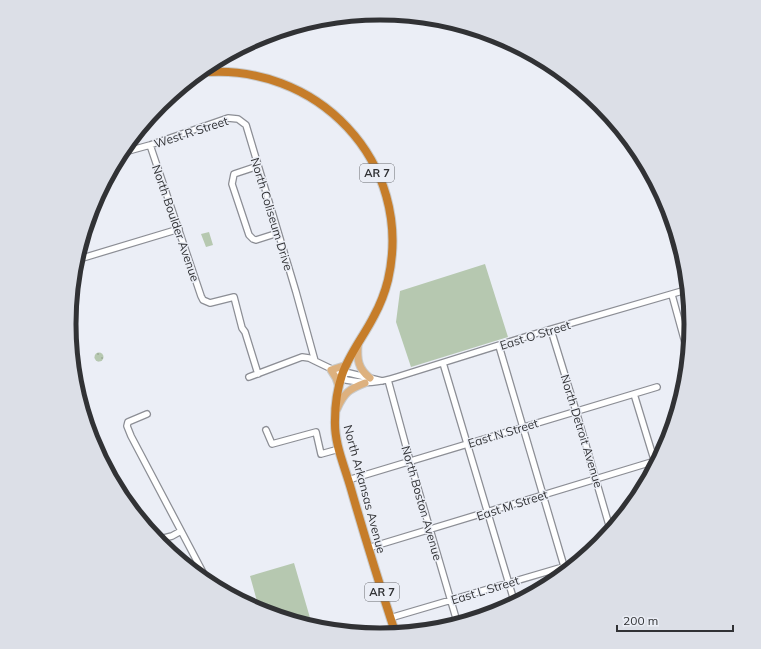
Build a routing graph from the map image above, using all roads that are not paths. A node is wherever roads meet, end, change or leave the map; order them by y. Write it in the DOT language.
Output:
graph roads {
  1 [pos="209,72"];
  2 [pos="238,119"];
  3 [pos="150,145"];
  4 [pos="130,150"];
  5 [pos="258,166"];
  6 [pos="179,229"];
  7 [pos="278,233"];
  8 [pos="84,258"];
  9 [pos="683,291"];
  10 [pos="672,295"];
  11 [pos="551,330"];
  12 [pos="684,340"];
  13 [pos="358,344"];
  14 [pos="499,346"];
  15 [pos="315,361"];
  16 [pos="443,364"];
  17 [pos="347,365"];
  18 [pos="330,370"];
  19 [pos="258,374"];
  20 [pos="342,374"];
  21 [pos="250,377"];
  22 [pos="368,380"];
  23 [pos="385,380"];
  24 [pos="339,387"];
  25 [pos="657,387"];
  26 [pos="634,394"];
  27 [pos="576,411"];
  28 [pos="147,414"];
  29 [pos="335,415"];
  30 [pos="523,427"];
  31 [pos="266,430"];
  32 [pos="468,444"];
  33 [pos="339,449"];
  34 [pos="654,458"];
  35 [pos="410,461"];
  36 [pos="650,465"];
  37 [pos="596,479"];
  38 [pos="348,480"];
  39 [pos="543,495"];
  40 [pos="488,513"];
  41 [pos="609,525"];
  42 [pos="430,530"];
  43 [pos="181,531"];
  44 [pos="163,538"];
  45 [pos="368,548"];
  46 [pos="564,566"];
  47 [pos="203,572"];
  48 [pos="509,583"];
  49 [pos="513,599"];
  50 [pos="450,600"];
  51 [pos="390,618"];
  52 [pos="456,620"];
  53 [pos="394,628"];
  1 -- 13 [label="highway, North Arkansas Avenue / AR 7"];
  2 -- 3 [label="street, West R Street"];
  2 -- 5 [label="street, North Coliseum Drive"];
  3 -- 4 [label="street, West R Street"];
  3 -- 6 [label="street, North Boulder Avenue"];
  5 -- 7 [label="street, North Coliseum Drive"];
  5 -- 7 [label="street"];
  6 -- 8 [label="street"];
  6 -- 19 [label="street, North Boulder Avenue"];
  7 -- 15 [label="street, North Coliseum Drive"];
  9 -- 10 [label="street, East O Street"];
  10 -- 11 [label="street, East O Street"];
  10 -- 12 [label="street"];
  11 -- 14 [label="street, East O Street"];
  11 -- 27 [label="street, North Detroit Avenue"];
  13 -- 17 [label="highway, North Arkansas Avenue / AR 7"];
  13 -- 22 [label="main road"];
  14 -- 16 [label="street, East O Street"];
  14 -- 30 [label="street"];
  15 -- 18 [label="street, East O Street"];
  15 -- 19 [label="street"];
  16 -- 23 [label="street, East O Street"];
  16 -- 32 [label="street"];
  17 -- 18 [label="main road"];
  17 -- 20 [label="highway, North Arkansas Avenue / AR 7"];
  18 -- 20 [label="street, East O Street"];
  18 -- 24 [label="main road"];
  19 -- 21 [label="street"];
  20 -- 22 [label="street, East O Street"];
  20 -- 24 [label="highway, North Arkansas Avenue / AR 7"];
  22 -- 23 [label="street, East O Street"];
  22 -- 29 [label="main road"];
  23 -- 35 [label="street, North Boston Avenue"];
  24 -- 29 [label="highway, North Arkansas Avenue / AR 7"];
  25 -- 26 [label="street, East N Street"];
  26 -- 27 [label="street, East N Street"];
  26 -- 34 [label="street"];
  27 -- 30 [label="street, East N Street"];
  27 -- 37 [label="street, North Detroit Avenue"];
  28 -- 43 [label="street"];
  29 -- 33 [label="highway, North Arkansas Avenue / AR 7"];
  30 -- 32 [label="street, East N Street"];
  30 -- 39 [label="street"];
  31 -- 33 [label="street"];
  32 -- 35 [label="street, East N Street"];
  32 -- 40 [label="street"];
  33 -- 38 [label="highway, North Arkansas Avenue / AR 7"];
  35 -- 38 [label="street, East N Street"];
  35 -- 42 [label="street, North Boston Avenue"];
  36 -- 37 [label="street, East M Street"];
  37 -- 39 [label="street, East M Street"];
  37 -- 41 [label="street, North Detroit Avenue"];
  38 -- 45 [label="highway, North Arkansas Avenue / AR 7"];
  39 -- 40 [label="street, East M Street"];
  39 -- 46 [label="street"];
  40 -- 42 [label="street, East M Street"];
  40 -- 48 [label="street"];
  42 -- 45 [label="street, East M Street"];
  42 -- 50 [label="street, North Boston Avenue"];
  43 -- 44 [label="street"];
  43 -- 47 [label="street"];
  45 -- 51 [label="highway, North Arkansas Avenue / AR 7"];
  46 -- 48 [label="street, East L Street"];
  48 -- 49 [label="street"];
  48 -- 50 [label="street, East L Street"];
  50 -- 51 [label="street, East L Street"];
  50 -- 52 [label="street, North Boston Avenue"];
  51 -- 53 [label="highway, North Arkansas Avenue / AR 7"];
}
